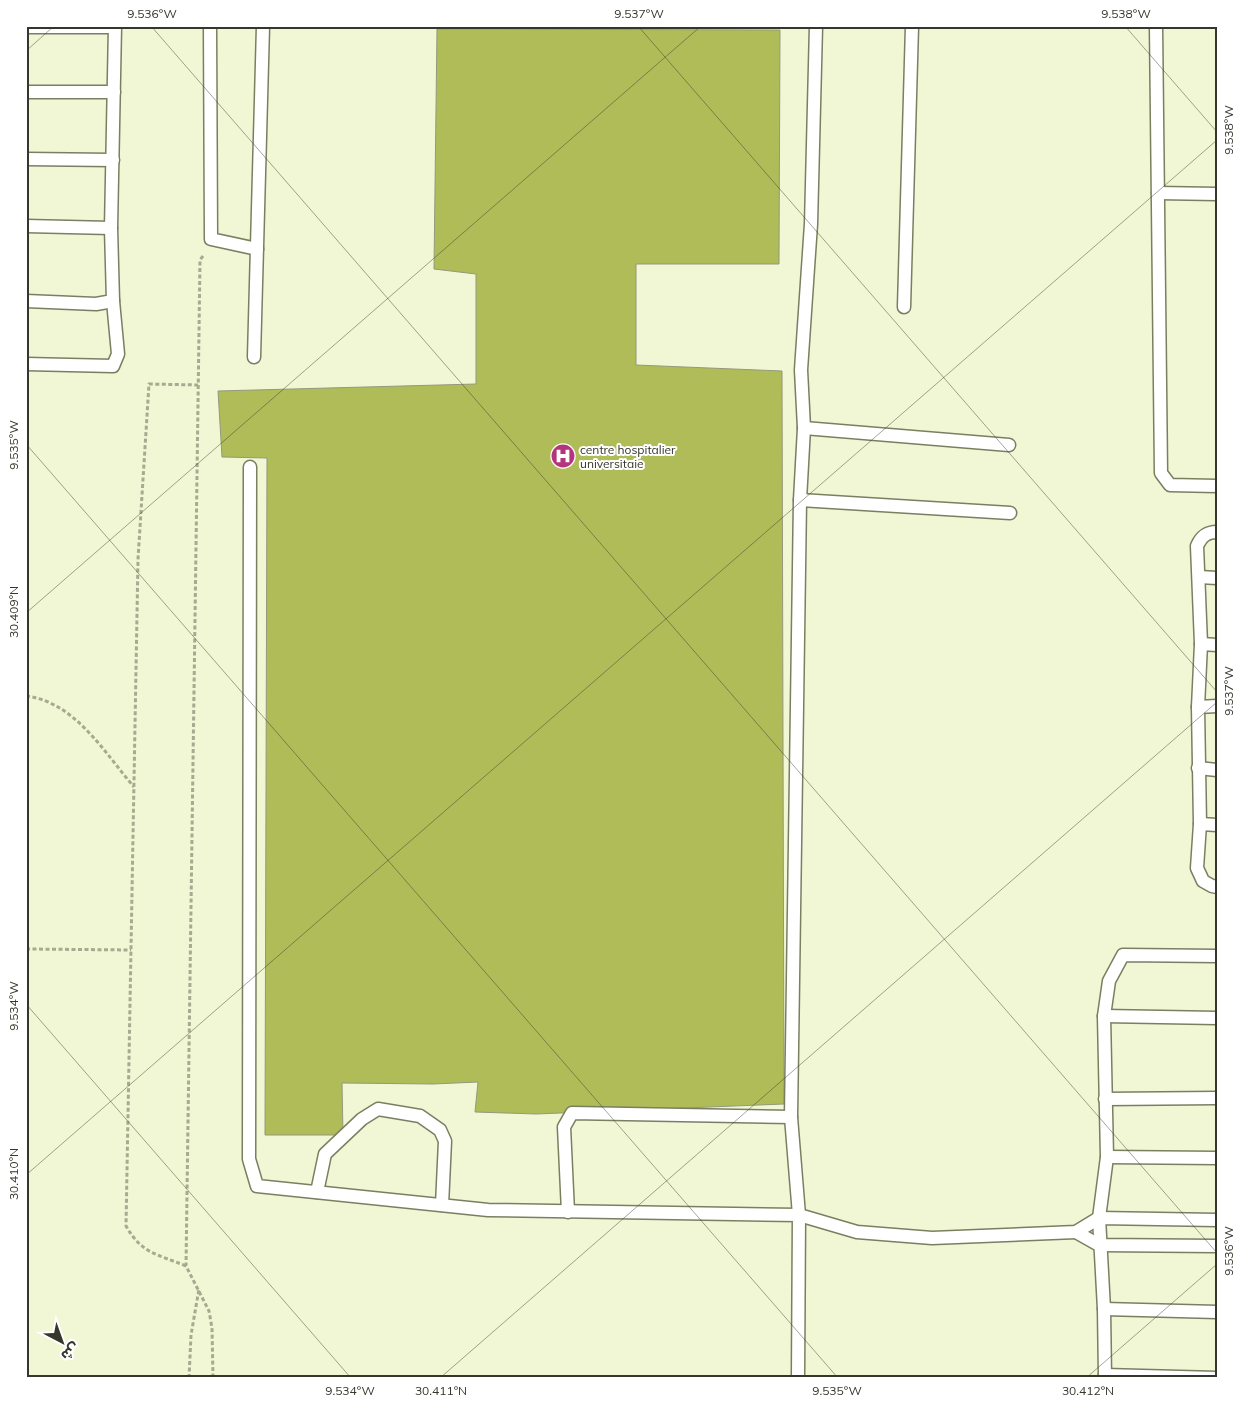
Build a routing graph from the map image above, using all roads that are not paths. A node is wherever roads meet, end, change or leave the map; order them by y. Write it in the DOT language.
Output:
graph roads {
  1 [pos="210,26"];
  2 [pos="263,26"];
  3 [pos="816,26"];
  4 [pos="912,26"];
  5 [pos="1156,26"];
  6 [pos="26,27"];
  7 [pos="115,27"];
  8 [pos="26,92"];
  9 [pos="114,92"];
  10 [pos="26,159"];
  11 [pos="113,160"];
  12 [pos="1158,193"];
  13 [pos="1217,194"];
  14 [pos="26,226"];
  15 [pos="111,228"];
  16 [pos="257,248"];
  17 [pos="26,301"];
  18 [pos="113,301"];
  19 [pos="904,307"];
  20 [pos="254,357"];
  21 [pos="26,364"];
  22 [pos="804,428"];
  23 [pos="1009,445"];
  24 [pos="250,467"];
  25 [pos="1217,486"];
  26 [pos="800,500"];
  27 [pos="1010,513"];
  28 [pos="1217,532"];
  29 [pos="1199,577"];
  30 [pos="1217,578"];
  31 [pos="1201,644"];
  32 [pos="1217,644"];
  33 [pos="1198,706"];
  34 [pos="1217,706"];
  35 [pos="1198,768"];
  36 [pos="1217,770"];
  37 [pos="1200,824"];
  38 [pos="1217,825"];
  39 [pos="1217,887"];
  40 [pos="1217,956"];
  41 [pos="1104,1016"];
  42 [pos="1217,1018"];
  43 [pos="1217,1098"];
  44 [pos="1105,1099"];
  45 [pos="791,1117"];
  46 [pos="1106,1157"];
  47 [pos="1217,1158"];
  48 [pos="318,1192"];
  49 [pos="442,1205"];
  50 [pos="568,1212"];
  51 [pos="799,1215"];
  52 [pos="1099,1218"];
  53 [pos="1217,1220"];
  54 [pos="1076,1232"];
  55 [pos="1100,1246"];
  56 [pos="1217,1246"];
  57 [pos="1104,1309"];
  58 [pos="1217,1312"];
  59 [pos="1105,1376"];
  60 [pos="798,1378"];
  61 [pos="1217,1378"];
  1 -- 16 [label="lane"];
  2 -- 16 [label="lane"];
  3 -- 22 [label="lane"];
  4 -- 19 [label="lane"];
  5 -- 12 [label="lane"];
  6 -- 7 [label="lane"];
  7 -- 9 [label="lane"];
  8 -- 9 [label="lane"];
  9 -- 11 [label="lane"];
  10 -- 11 [label="lane"];
  11 -- 15 [label="lane"];
  12 -- 13 [label="lane"];
  12 -- 25 [label="lane"];
  14 -- 15 [label="lane"];
  15 -- 18 [label="lane"];
  16 -- 20 [label="lane"];
  17 -- 18 [label="lane"];
  18 -- 21 [label="lane"];
  22 -- 23 [label="lane"];
  22 -- 26 [label="lane"];
  24 -- 48 [label="lane"];
  26 -- 27 [label="lane"];
  26 -- 45 [label="lane"];
  28 -- 29 [label="lane"];
  29 -- 30 [label="lane"];
  29 -- 31 [label="lane"];
  31 -- 32 [label="lane"];
  31 -- 33 [label="lane"];
  33 -- 34 [label="lane"];
  33 -- 35 [label="lane"];
  35 -- 36 [label="lane"];
  35 -- 37 [label="lane"];
  37 -- 38 [label="lane"];
  37 -- 39 [label="lane"];
  40 -- 41 [label="lane"];
  41 -- 42 [label="lane"];
  41 -- 44 [label="lane"];
  43 -- 44 [label="lane"];
  44 -- 46 [label="lane"];
  45 -- 50 [label="lane"];
  45 -- 51 [label="lane"];
  46 -- 47 [label="lane"];
  46 -- 52 [label="lane"];
  48 -- 49 [label="lane"];
  48 -- 49 [label="lane"];
  49 -- 50 [label="lane"];
  50 -- 51 [label="lane"];
  51 -- 54 [label="lane"];
  51 -- 60 [label="lane"];
  52 -- 53 [label="lane"];
  52 -- 54 [label="lane"];
  52 -- 55 [label="lane"];
  54 -- 55 [label="lane"];
  55 -- 56 [label="lane"];
  55 -- 57 [label="lane"];
  57 -- 58 [label="lane"];
  57 -- 59 [label="lane"];
  59 -- 61 [label="lane"];
}
